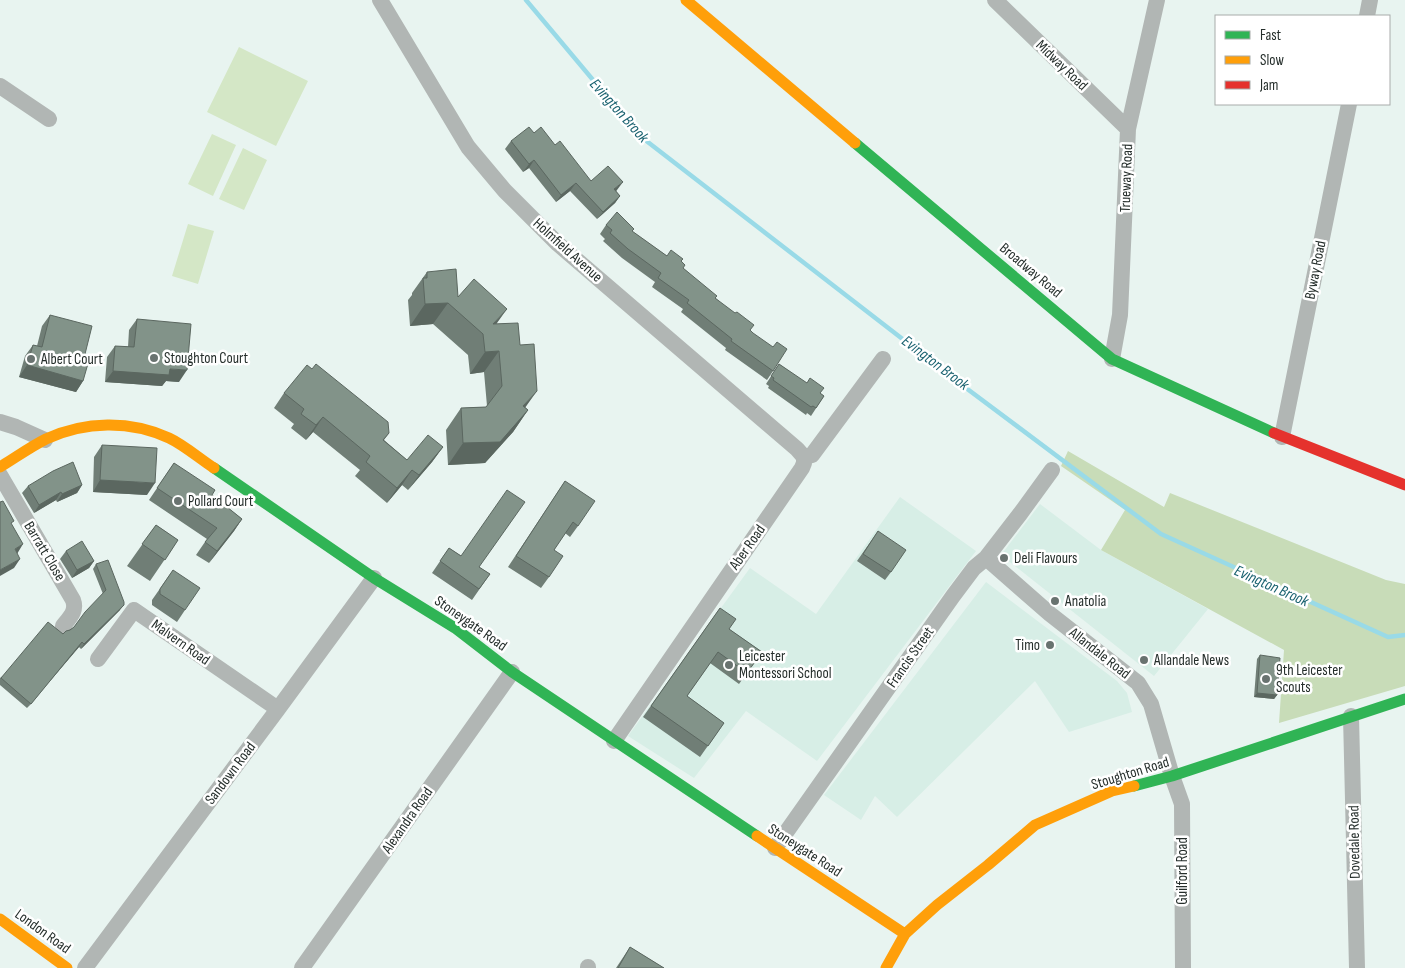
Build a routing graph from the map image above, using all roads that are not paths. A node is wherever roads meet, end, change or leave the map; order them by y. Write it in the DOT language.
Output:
graph roads {
  1 [pos="380,0"];
  2 [pos="686,0"];
  3 [pos="995,0"];
  4 [pos="1157,0"];
  5 [pos="1370,0"];
  6 [pos="1366,15"];
  7 [pos="0,86"];
  8 [pos="1349,105"];
  9 [pos="49,119"];
  10 [pos="1128,129"];
  11 [pos="1112,358"];
  12 [pos="883,359"];
  13 [pos="0,422"];
  14 [pos="1282,436"];
  15 [pos="45,440"];
  16 [pos="804,457"];
  17 [pos="0,467"];
  18 [pos="1052,470"];
  19 [pos="0,476"];
  20 [pos="1405,485"];
  21 [pos="986,558"];
  22 [pos="374,578"];
  23 [pos="62,626"];
  24 [pos="98,659"];
  25 [pos="512,672"];
  26 [pos="1405,699"];
  27 [pos="278,709"];
  28 [pos="1352,716"];
  29 [pos="614,741"];
  30 [pos="1172,776"];
  31 [pos="775,848"];
  32 [pos="0,919"];
  33 [pos="905,934"];
  34 [pos="67,968"];
  35 [pos="85,968"];
  36 [pos="302,968"];
  37 [pos="886,968"];
  38 [pos="1182,968"];
  39 [pos="1357,968"];
  1 -- 16 [label="street, Holmfield Avenue"];
  2 -- 11 [label="main road, Broadway Road"];
  3 -- 10 [label="street, Midway Road"];
  4 -- 10 [label="street, Trueway Road"];
  5 -- 6 [label="street"];
  7 -- 9 [label="street"];
  8 -- 14 [label="street, Byway Road"];
  10 -- 11 [label="street, Trueway Road"];
  11 -- 14 [label="main road, Broadway Road"];
  12 -- 16 [label="street, Aber Road"];
  13 -- 15 [label="street"];
  14 -- 20 [label="main road, Broadway Road"];
  15 -- 17 [label="main road, Stoneygate Road"];
  15 -- 22 [label="main road, Stoneygate Road"];
  16 -- 29 [label="street, Aber Road"];
  18 -- 21 [label="street, Francis Street"];
  19 -- 23 [label="street, Barratt Close"];
  21 -- 30 [label="street, Allandale Road"];
  21 -- 31 [label="street, Francis Street"];
  22 -- 25 [label="main road, Stoneygate Road"];
  22 -- 27 [label="street, Sandown Road"];
  24 -- 27 [label="street, Malvern Road"];
  25 -- 29 [label="main road, Stoneygate Road"];
  25 -- 36 [label="street, Alexandra Road"];
  26 -- 28 [label="main road, Stoughton Road"];
  27 -- 35 [label="street, Sandown Road"];
  28 -- 30 [label="main road, Stoughton Road"];
  28 -- 39 [label="street, Dovedale Road"];
  29 -- 31 [label="main road, Stoneygate Road"];
  30 -- 33 [label="main road, Stoughton Road"];
  30 -- 38 [label="street, Guilford Road"];
  31 -- 33 [label="main road, Stoneygate Road"];
  32 -- 34 [label="main road, London Road"];
  33 -- 37 [label="main road, Stoughton Road"];
}
